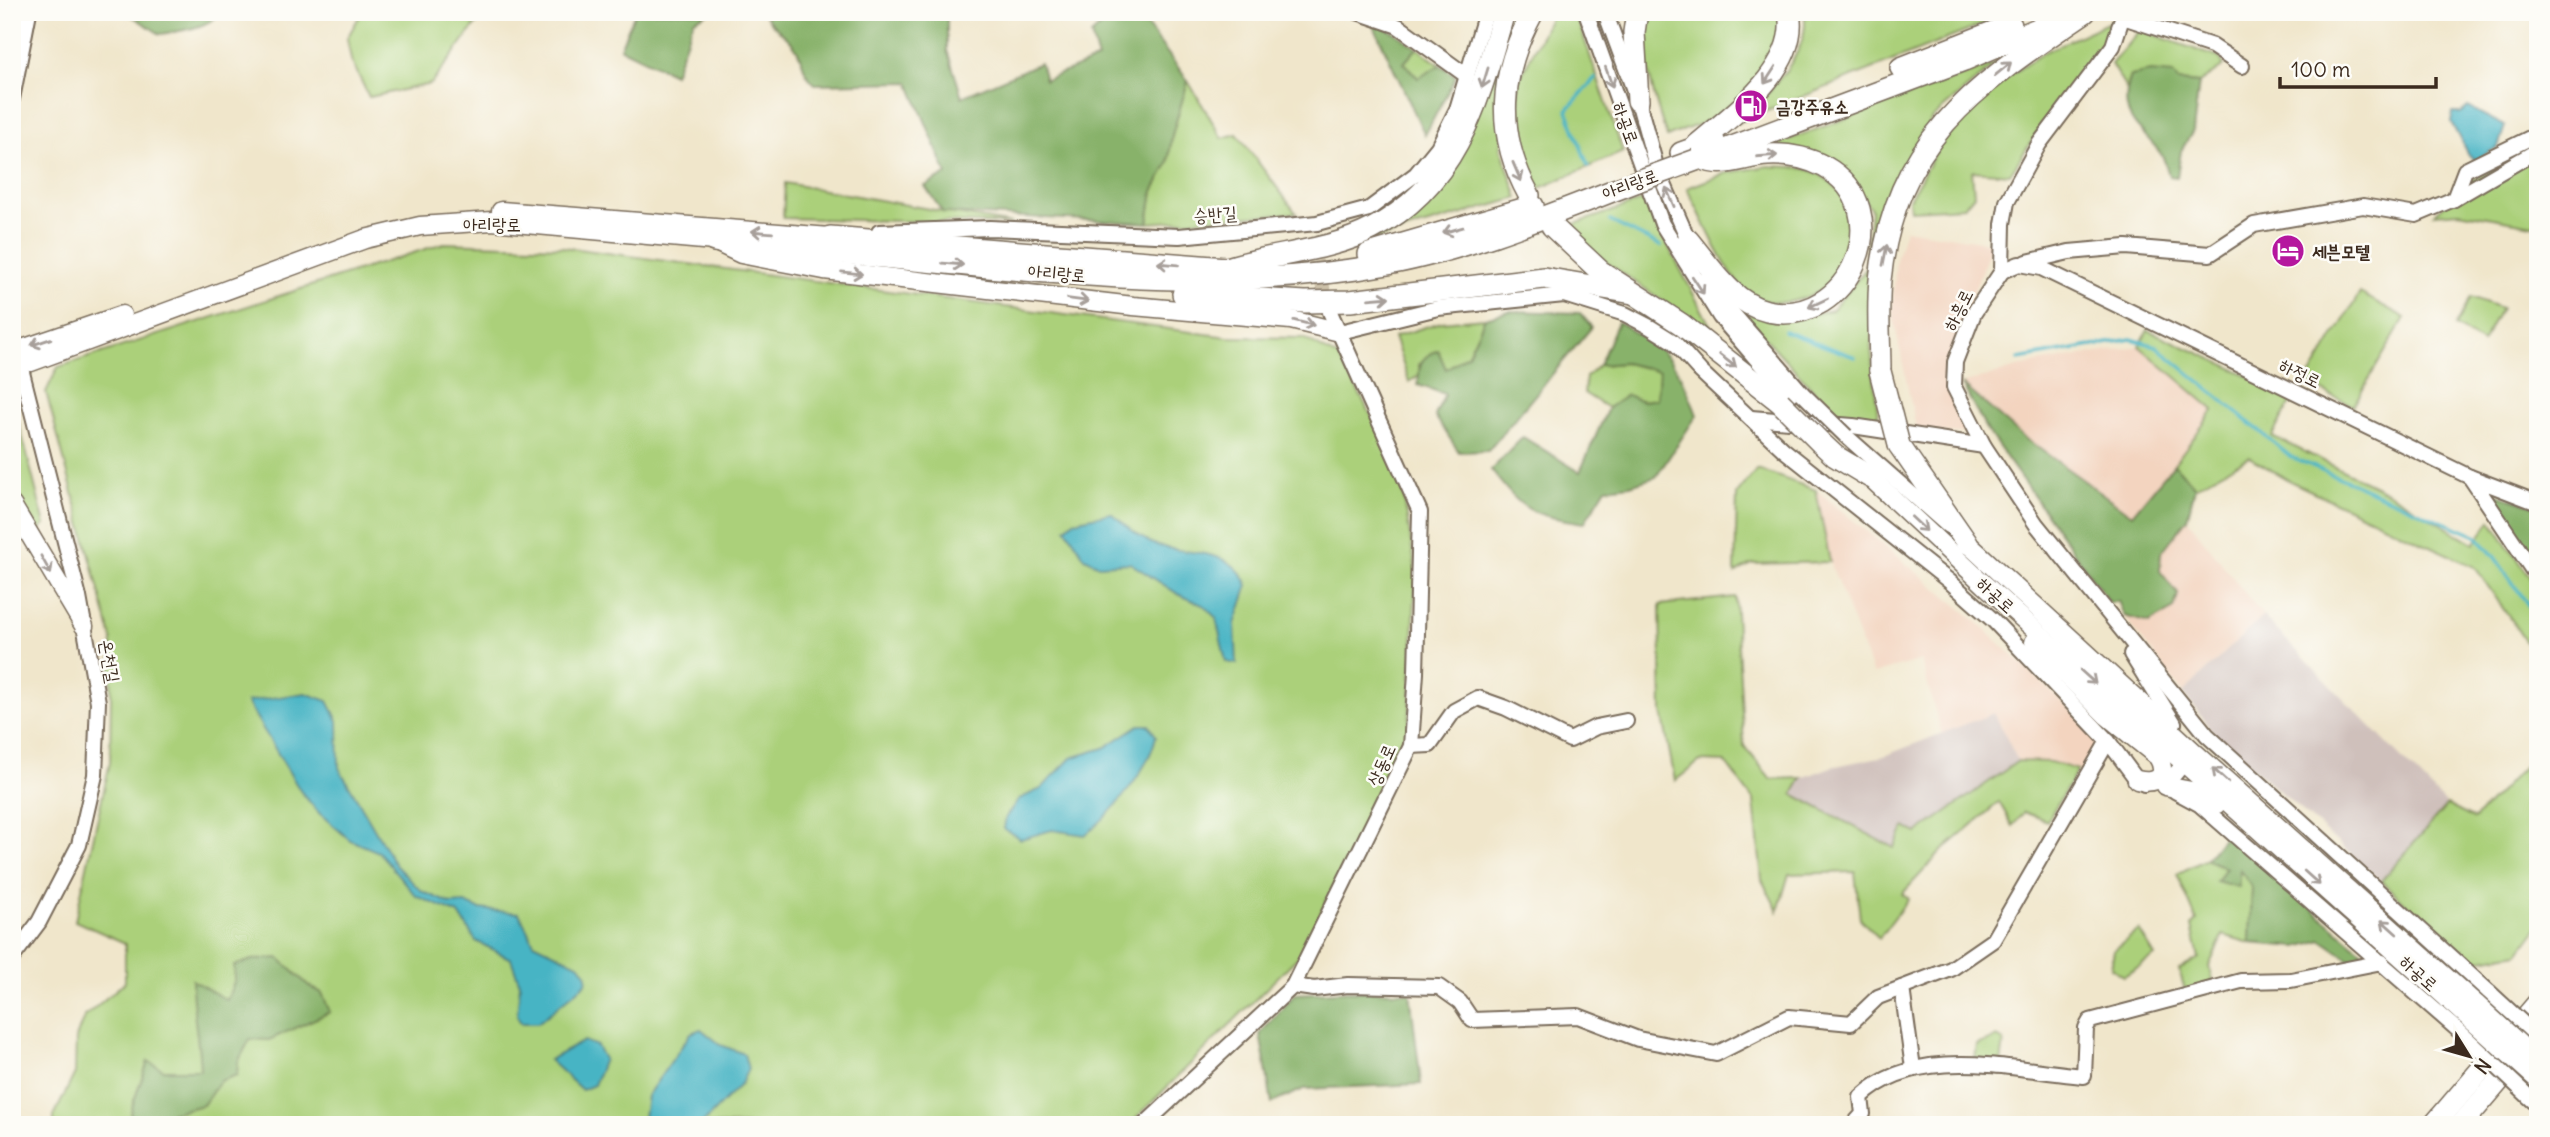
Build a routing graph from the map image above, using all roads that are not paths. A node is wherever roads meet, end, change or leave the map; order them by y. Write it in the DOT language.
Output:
graph roads {
  1 [pos="29,12"];
  2 [pos="1357,12"];
  3 [pos="1486,12"];
  4 [pos="1504,12"];
  5 [pos="1532,12"];
  6 [pos="1586,12"];
  7 [pos="1605,12"];
  8 [pos="1637,12"];
  9 [pos="1789,12"];
  10 [pos="2042,12"];
  11 [pos="2076,12"];
  12 [pos="2085,12"];
  13 [pos="2123,15"];
  14 [pos="16,60"];
  15 [pos="2242,66"];
  16 [pos="1467,76"];
  17 [pos="12,99"];
  18 [pos="1638,101"];
  19 [pos="2538,134"];
  20 [pos="2538,150"];
  21 [pos="1692,155"];
  22 [pos="1636,176"];
  23 [pos="1529,195"];
  24 [pos="2454,199"];
  25 [pos="1305,225"];
  26 [pos="1552,226"];
  27 [pos="830,237"];
  28 [pos="1310,240"];
  29 [pos="1688,240"];
  30 [pos="714,241"];
  31 [pos="2019,264"];
  32 [pos="1227,268"];
  33 [pos="2002,271"];
  34 [pos="1093,276"];
  35 [pos="1633,293"];
  36 [pos="1330,312"];
  37 [pos="1340,332"];
  38 [pos="12,333"];
  39 [pos="15,359"];
  40 [pos="1784,400"];
  41 [pos="1751,418"];
  42 [pos="1984,446"];
  43 [pos="1870,477"];
  44 [pos="2470,477"];
  45 [pos="2538,503"];
  46 [pos="12,505"];
  47 [pos="1961,550"];
  48 [pos="2538,578"];
  49 [pos="2107,614"];
  50 [pos="84,626"];
  51 [pos="1626,721"];
  52 [pos="2170,729"];
  53 [pos="2108,741"];
  54 [pos="1411,746"];
  55 [pos="2189,757"];
  56 [pos="2137,780"];
  57 [pos="2165,786"];
  58 [pos="2289,857"];
  59 [pos="12,958"];
  60 [pos="2382,962"];
  61 [pos="1293,986"];
  62 [pos="1902,988"];
  63 [pos="2538,1003"];
  64 [pos="2472,1010"];
  65 [pos="2538,1036"];
  66 [pos="2538,1061"];
  67 [pos="1913,1068"];
  68 [pos="2535,1094"];
  69 [pos="1144,1125"];
  70 [pos="1853,1125"];
  71 [pos="2434,1125"];
  72 [pos="2461,1125"];
  1 -- 14 [label="street"];
  2 -- 16 [label="street"];
  3 -- 16 [label="street, 승반길"];
  4 -- 32 [label="highway, one-way"];
  5 -- 23 [label="highway, one-way"];
  6 -- 40 [label="street, 하공로, one-way"];
  7 -- 18 [label="street, 하공로"];
  8 -- 18 [label="highway"];
  9 -- 21 [label="highway, one-way"];
  10 -- 21 [label="highway, 아리랑로"];
  11 -- 21 [label="highway, 아리랑로"];
  47 -- 12 [label="highway, one-way, bridge"];
  13 -- 15 [label="street"];
  13 -- 33 [label="street"];
  14 -- 17 [label="street"];
  16 -- 25 [label="street, 승반길"];
  29 -- 18 [label="street, 하공로, one-way"];
  19 -- 24 [label="street"];
  20 -- 24 [label="street"];
  21 -- 22 [label="highway, 아리랑로, bridge"];
  21 -- 29 [label="highway, one-way"];
  22 -- 32 [label="highway, 아리랑로, one-way"];
  22 -- 34 [label="highway, 아리랑로"];
  24 -- 31 [label="street"];
  25 -- 27 [label="street, 승반길"];
  25 -- 28 [label="street"];
  26 -- 35 [label="highway"];
  32 -- 27 [label="highway, 아리랑로, one-way"];
  27 -- 39 [label="main road, 아리랑로, one-way"];
  29 -- 47 [label="street, 하공로, bridge"];
  30 -- 34 [label="highway, 아리랑로, one-way"];
  30 -- 37 [label="main road, one-way"];
  30 -- 39 [label="main road, 아리랑로"];
  31 -- 33 [label="street"];
  31 -- 44 [label="street, 하정로"];
  33 -- 42 [label="street, 하흥로"];
  34 -- 35 [label="highway, one-way"];
  35 -- 40 [label="highway, one-way"];
  36 -- 37 [label="street, 상동로"];
  37 -- 41 [label="street"];
  37 -- 54 [label="street, 상동로"];
  38 -- 39 [label="street, 온천길"];
  39 -- 50 [label="street, 온천길"];
  40 -- 43 [label="highway, bridge"];
  41 -- 42 [label="street"];
  41 -- 53 [label="street"];
  42 -- 49 [label="street, 하흥로"];
  43 -- 47 [label="main road, 하공로, one-way"];
  44 -- 45 [label="street, 하정로"];
  44 -- 48 [label="street"];
  46 -- 50 [label="main road, one-way"];
  47 -- 52 [label="main road, 하공로"];
  47 -- 55 [label="main road, 하공로, one-way"];
  47 -- 56 [label="main road"];
  49 -- 52 [label="street"];
  49 -- 64 [label="street"];
  50 -- 59 [label="street, 온천길"];
  51 -- 54 [label="street"];
  52 -- 55 [label="main road, 하공로"];
  53 -- 56 [label="street"];
  53 -- 62 [label="street"];
  54 -- 61 [label="street, 상동로"];
  55 -- 57 [label="street"];
  55 -- 58 [label="main road, 하공로"];
  64 -- 55 [label="main road, 하공로, one-way"];
  56 -- 57 [label="street"];
  57 -- 58 [label="main road"];
  57 -- 60 [label="street"];
  58 -- 64 [label="main road, 하공로, one-way"];
  60 -- 64 [label="street"];
  60 -- 67 [label="street"];
  61 -- 62 [label="street"];
  61 -- 69 [label="street, 상동로"];
  62 -- 67 [label="street"];
  63 -- 71 [label="highway"];
  64 -- 65 [label="street, bridge"];
  64 -- 66 [label="main road, 하공로, bridge"];
  64 -- 68 [label="main road, 하공로, bridge"];
  65 -- 72 [label="highway"];
  67 -- 70 [label="street"];
}
